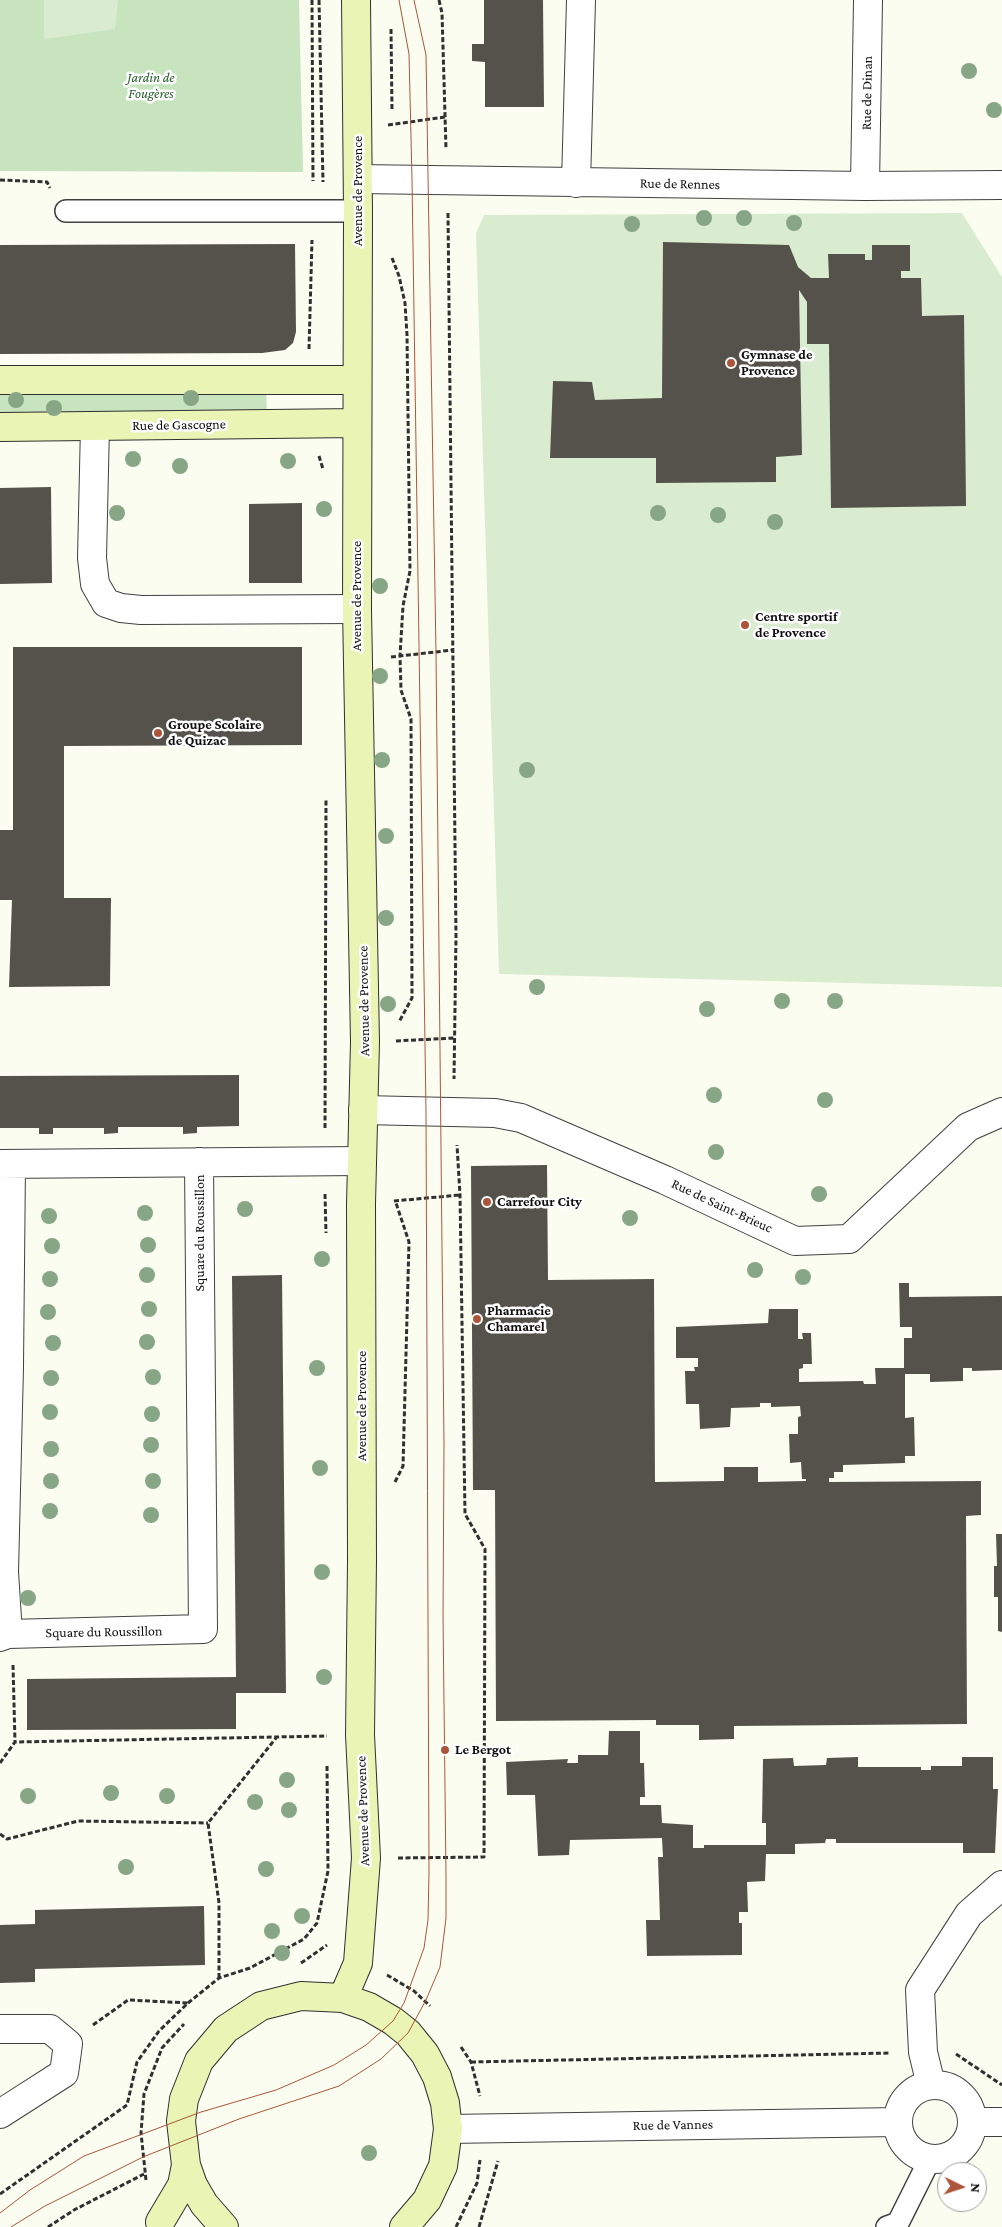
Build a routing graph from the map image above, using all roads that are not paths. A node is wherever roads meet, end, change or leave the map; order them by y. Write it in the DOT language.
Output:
graph roads {
  1 [pos="356,0"];
  2 [pos="581,0"];
  3 [pos="868,0"];
  4 [pos="358,178"];
  5 [pos="576,183"];
  6 [pos="1002,185"];
  7 [pos="865,186"];
  8 [pos="66,211"];
  9 [pos="358,211"];
  10 [pos="0,380"];
  11 [pos="357,380"];
  12 [pos="357,423"];
  13 [pos="96,426"];
  14 [pos="0,427"];
  15 [pos="357,609"];
  16 [pos="363,1110"];
  17 [pos="1002,1112"];
  18 [pos="362,1161"];
  19 [pos="199,1162"];
  20 [pos="6,1164"];
  21 [pos="4,1636"];
  22 [pos="1002,1885"];
  23 [pos="343,1998"];
  24 [pos="0,2029"];
  25 [pos="931,2085"];
  26 [pos="0,2114"];
  27 [pos="898,2122"];
  28 [pos="972,2122"];
  29 [pos="1002,2122"];
  30 [pos="448,2129"];
  31 [pos="930,2159"];
  32 [pos="186,2165"];
  33 [pos="204,2204"];
  34 [pos="154,2224"];
  35 [pos="224,2227"];
  36 [pos="404,2227"];
  37 [pos="887,2227"];
  1 -- 4 [label="street, Avenue de Provence"];
  2 -- 5 [label="street"];
  3 -- 7 [label="street, Rue de Dinan"];
  4 -- 5 [label="street, Rue de Rennes"];
  4 -- 9 [label="street, Avenue de Provence"];
  5 -- 7 [label="street, Rue de Rennes"];
  6 -- 7 [label="street, Rue de Rennes"];
  8 -- 9 [label="lane"];
  9 -- 11 [label="street, Avenue de Provence"];
  10 -- 11 [label="street"];
  11 -- 12 [label="street, Avenue de Provence"];
  12 -- 13 [label="street, Rue de Gascogne"];
  12 -- 15 [label="street, Avenue de Provence"];
  13 -- 14 [label="street, Rue de Gascogne"];
  13 -- 15 [label="street"];
  15 -- 16 [label="street, Avenue de Provence"];
  16 -- 17 [label="street, Rue de Saint-Brieuc"];
  16 -- 18 [label="street, Avenue de Provence"];
  18 -- 19 [label="street, Square du Roussillon"];
  18 -- 23 [label="street, Avenue de Provence"];
  19 -- 20 [label="street, Square du Roussillon"];
  19 -- 21 [label="street, Square du Roussillon"];
  20 -- 21 [label="street, Square du Roussillon"];
  22 -- 25 [label="street"];
  23 -- 30 [label="street"];
  23 -- 32 [label="street"];
  24 -- 26 [label="street"];
  25 -- 27 [label="street"];
  25 -- 28 [label="street"];
  27 -- 30 [label="street, Rue de Vannes"];
  27 -- 31 [label="street"];
  28 -- 29 [label="street"];
  28 -- 31 [label="street"];
  30 -- 36 [label="street"];
  31 -- 37 [label="lane"];
  32 -- 33 [label="street"];
  32 -- 34 [label="street"];
  33 -- 34 [label="street"];
  33 -- 35 [label="street"];
}
